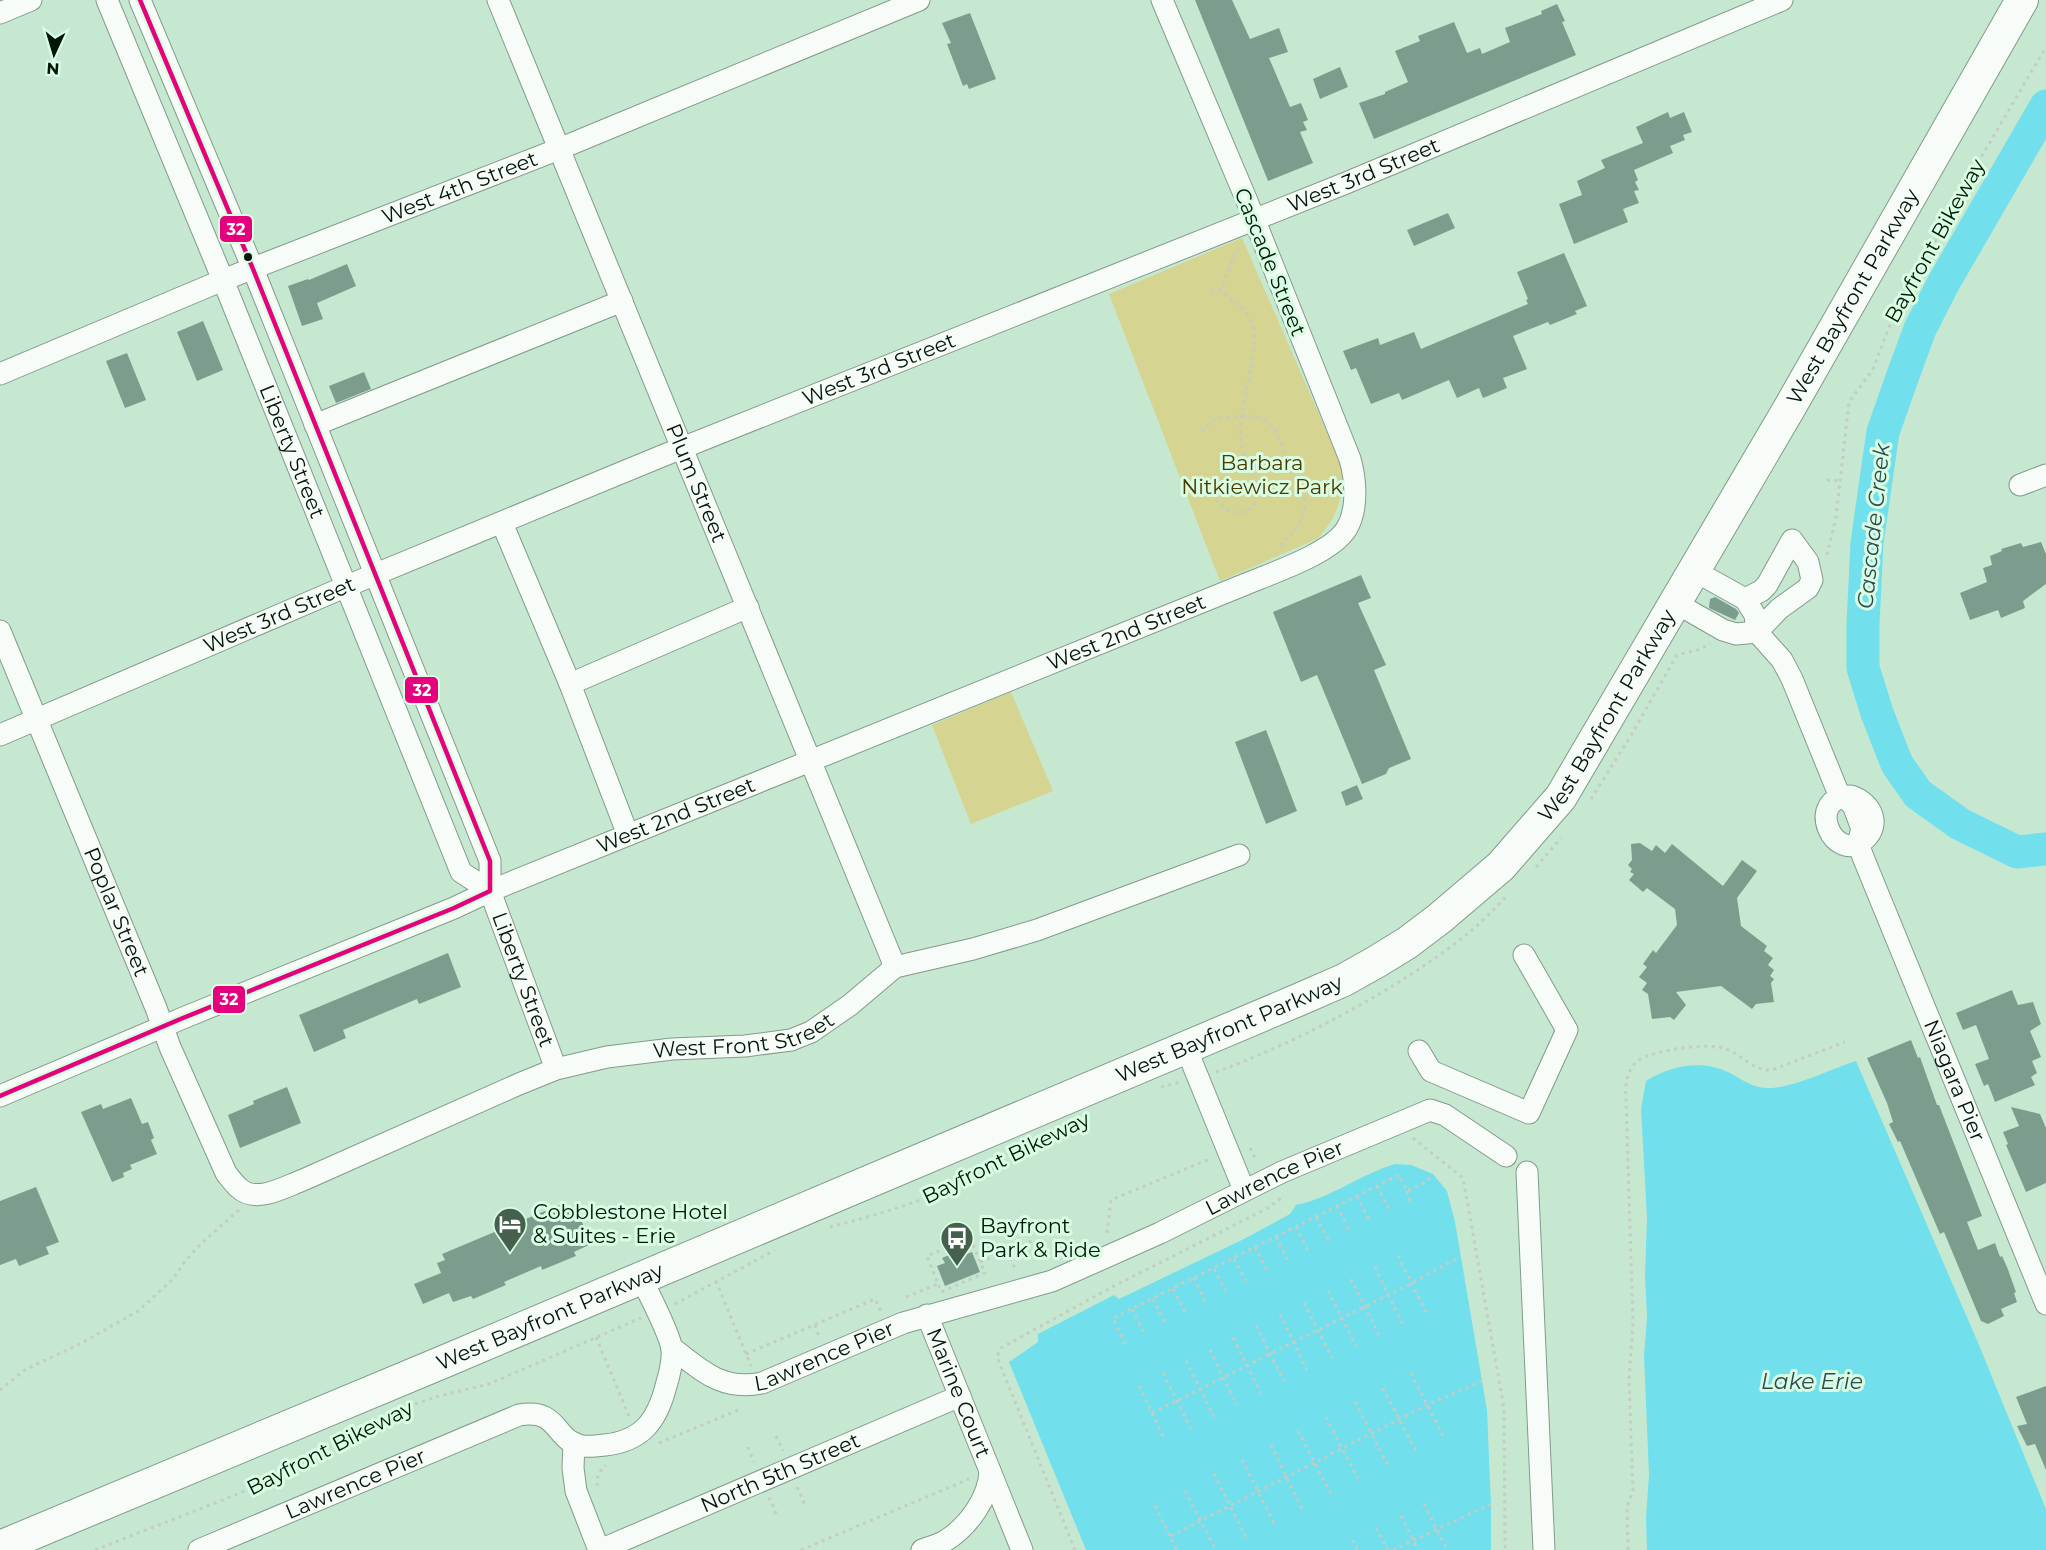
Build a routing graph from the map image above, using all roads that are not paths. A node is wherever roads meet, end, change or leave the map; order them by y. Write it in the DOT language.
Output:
graph roads {
  1 [pos="31,0"];
  2 [pos="107,0"];
  3 [pos="140,0"];
  4 [pos="498,0"];
  5 [pos="919,0"];
  6 [pos="1162,0"];
  7 [pos="1782,0"];
  8 [pos="2022,0"];
  9 [pos="0,13"];
  10 [pos="559,149"];
  11 [pos="1254,220"];
  12 [pos="254,269"];
  13 [pos="223,280"];
  14 [pos="622,300"];
  15 [pos="0,374"];
  16 [pos="315,425"];
  17 [pos="682,448"];
  18 [pos="2046,475"];
  19 [pos="2020,484"];
  20 [pos="502,523"];
  21 [pos="1347,528"];
  22 [pos="1693,570"];
  23 [pos="374,575"];
  24 [pos="347,586"];
  25 [pos="1753,595"];
  26 [pos="1674,602"];
  27 [pos="748,607"];
  28 [pos="1779,609"];
  29 [pos="0,631"];
  30 [pos="1757,632"];
  31 [pos="570,684"];
  32 [pos="37,720"];
  33 [pos="0,735"];
  34 [pos="810,762"];
  35 [pos="1840,797"];
  36 [pos="628,835"];
  37 [pos="1861,850"];
  38 [pos="1239,855"];
  39 [pos="490,891"];
  40 [pos="1524,955"];
  41 [pos="895,967"];
  42 [pos="163,1027"];
  43 [pos="1186,1048"];
  44 [pos="1419,1051"];
  45 [pos="556,1069"];
  46 [pos="1459,1082"];
  47 [pos="0,1096"];
  48 [pos="1445,1115"];
  49 [pos="1506,1156"];
  50 [pos="1527,1172"];
  51 [pos="1244,1190"];
  52 [pos="246,1192"];
  53 [pos="641,1278"];
  54 [pos="2046,1304"];
  55 [pos="927,1315"];
  56 [pos="672,1348"];
  57 [pos="960,1396"];
  58 [pos="574,1443"];
  59 [pos="981,1474"];
  60 [pos="0,1547"];
  61 [pos="199,1550"];
  62 [pos="600,1550"];
  63 [pos="922,1550"];
  64 [pos="1022,1550"];
  65 [pos="1544,1550"];
  1 -- 9 [label="street"];
  2 -- 13 [label="street, Liberty Street"];
  3 -- 12 [label="street, Liberty Street"];
  4 -- 10 [label="street, Plum Street"];
  5 -- 10 [label="street, West 4th Street"];
  6 -- 11 [label="street, Cascade Street"];
  7 -- 11 [label="street, West 3rd Street"];
  8 -- 22 [label="highway, West Bayfront Parkway"];
  10 -- 12 [label="street, West 4th Street"];
  10 -- 14 [label="street, Plum Street"];
  11 -- 17 [label="street, West 3rd Street"];
  11 -- 21 [label="street, Cascade Street"];
  12 -- 13 [label="street, West 4th Street"];
  12 -- 16 [label="street, Liberty Street"];
  13 -- 15 [label="street, West 4th Street"];
  13 -- 24 [label="street, Liberty Street"];
  14 -- 16 [label="street"];
  14 -- 17 [label="street, Plum Street"];
  16 -- 23 [label="street, Liberty Street"];
  17 -- 20 [label="street, West 3rd Street"];
  17 -- 27 [label="street, Plum Street"];
  18 -- 19 [label="street"];
  20 -- 23 [label="street, West 3rd Street"];
  20 -- 31 [label="street"];
  21 -- 34 [label="street, West 2nd Street"];
  22 -- 25 [label="street"];
  22 -- 26 [label="highway, West Bayfront Parkway"];
  23 -- 24 [label="street, West 3rd Street"];
  23 -- 39 [label="street, Liberty Street"];
  24 -- 32 [label="street, West 3rd Street"];
  24 -- 39 [label="street, Liberty Street"];
  25 -- 28 [label="street"];
  25 -- 28 [label="street"];
  25 -- 30 [label="street"];
  26 -- 30 [label="street"];
  26 -- 43 [label="highway, West Bayfront Parkway"];
  27 -- 31 [label="street"];
  27 -- 34 [label="street, Plum Street"];
  28 -- 30 [label="street"];
  29 -- 32 [label="street, Poplar Street"];
  30 -- 35 [label="street, Niagara Pier"];
  31 -- 36 [label="street"];
  32 -- 33 [label="street, West 3rd Street"];
  32 -- 42 [label="street, Poplar Street"];
  34 -- 36 [label="street, West 2nd Street"];
  34 -- 41 [label="street, Plum Street"];
  35 -- 37 [label="street, Niagara Pier"];
  35 -- 37 [label="street"];
  36 -- 39 [label="street, West 2nd Street"];
  37 -- 54 [label="street, Niagara Pier"];
  38 -- 41 [label="street, West Front Street"];
  39 -- 42 [label="street, West 2nd Street"];
  39 -- 45 [label="street, Liberty Street"];
  40 -- 46 [label="street"];
  41 -- 45 [label="street, West Front Street"];
  42 -- 47 [label="street, West 2nd Street"];
  42 -- 52 [label="street, Poplar Street"];
  43 -- 51 [label="street"];
  43 -- 53 [label="highway, West Bayfront Parkway"];
  44 -- 46 [label="street"];
  45 -- 52 [label="street, West Front Street"];
  46 -- 48 [label="street"];
  48 -- 49 [label="street"];
  48 -- 51 [label="street, Lawrence Pier"];
  50 -- 65 [label="street"];
  51 -- 55 [label="street, Lawrence Pier"];
  53 -- 56 [label="street"];
  53 -- 60 [label="highway, West Bayfront Parkway"];
  55 -- 56 [label="street, Lawrence Pier"];
  55 -- 57 [label="street, Marine Court"];
  56 -- 58 [label="street"];
  57 -- 59 [label="street, Marine Court"];
  57 -- 62 [label="street, North 5th Street"];
  58 -- 61 [label="street, Lawrence Pier"];
  58 -- 62 [label="street"];
  59 -- 63 [label="street"];
  59 -- 64 [label="street, Marine Court"];
}
